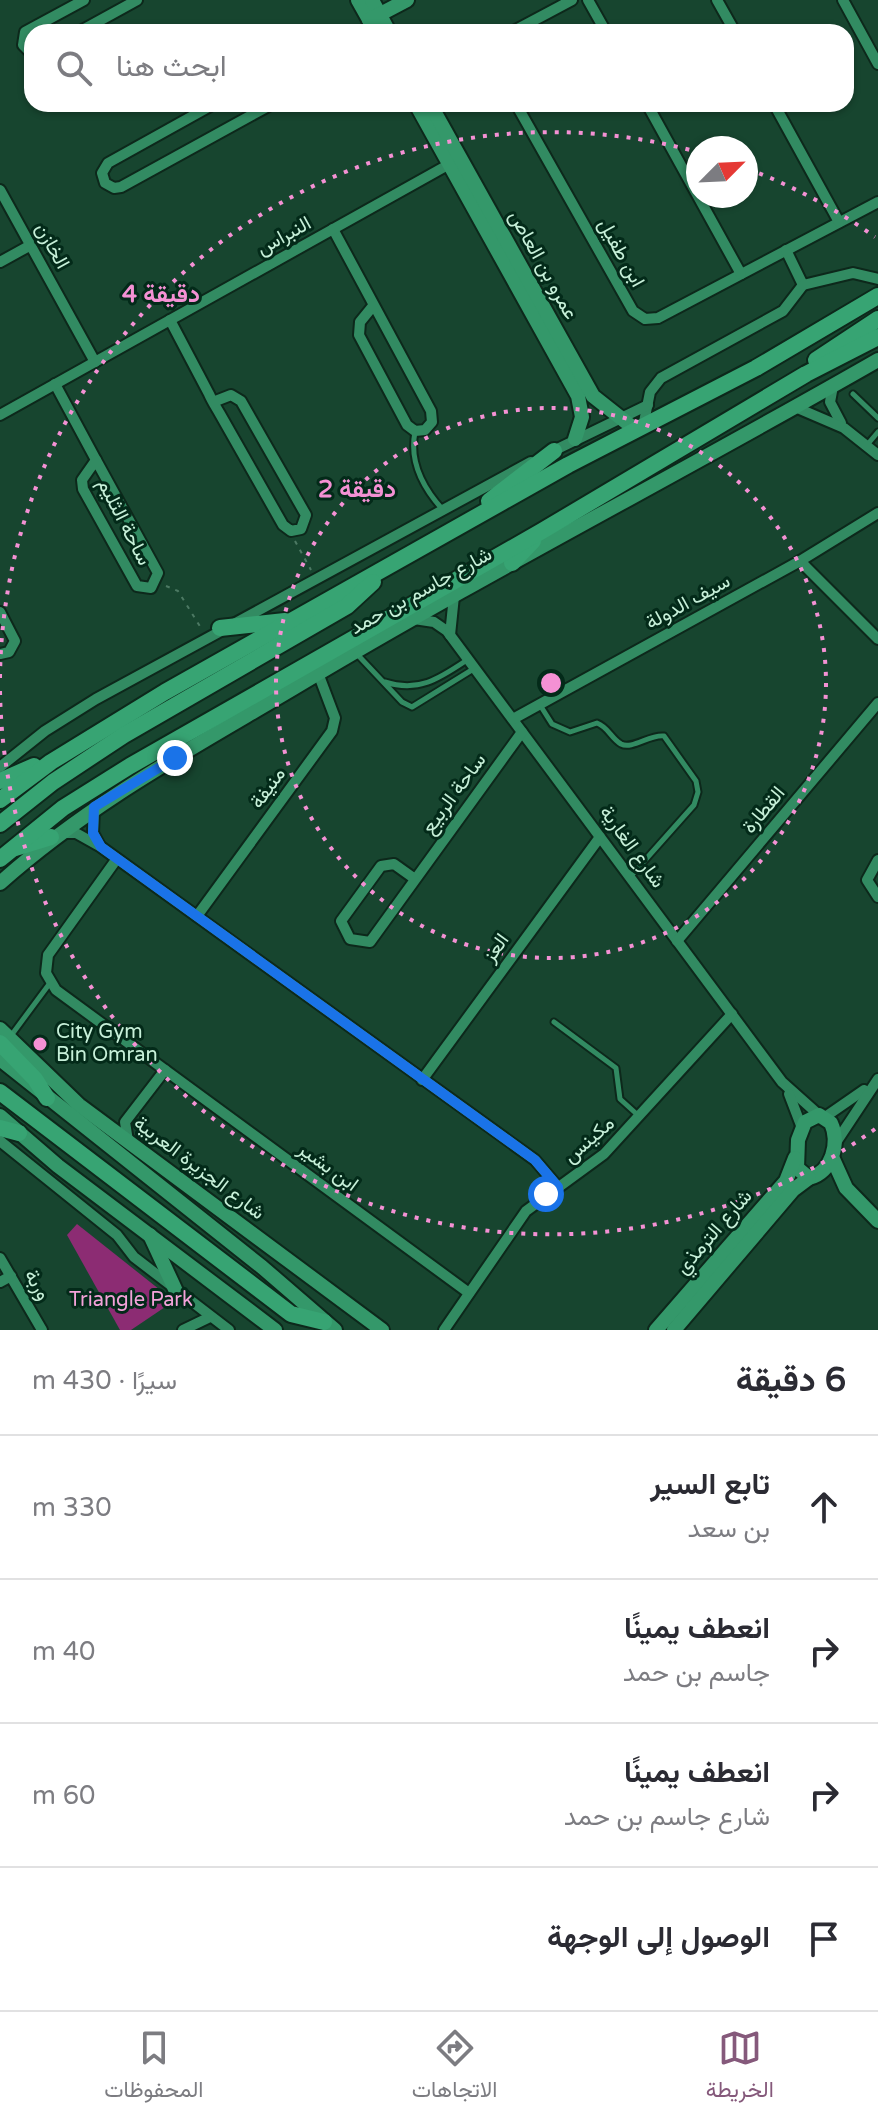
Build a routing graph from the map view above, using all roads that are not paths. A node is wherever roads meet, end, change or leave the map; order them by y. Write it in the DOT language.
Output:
graph roads {
  1 [pos="84,0"];
  2 [pos="137,0"];
  3 [pos="572,0"];
  4 [pos="588,0"];
  5 [pos="717,0"];
  6 [pos="843,0"];
  7 [pos="404,1"];
  8 [pos="371,10"];
  9 [pos="40,24"];
  10 [pos="94,24"];
  11 [pos="392,24"];
  12 [pos="527,24"];
  13 [pos="602,24"];
  14 [pos="730,24"];
  15 [pos="878,64"];
  16 [pos="200,112"];
  17 [pos="257,112"];
  18 [pos="421,112"];
  19 [pos="434,112"];
  20 [pos="521,112"];
  21 [pos="651,112"];
  22 [pos="778,112"];
  23 [pos="455,161"];
  24 [pos="0,190"];
  25 [pos="878,202"];
  26 [pos="839,222"];
  27 [pos="333,229"];
  28 [pos="31,245"];
  29 [pos="786,250"];
  30 [pos="0,262"];
  31 [pos="741,274"];
  32 [pos="878,279"];
  33 [pos="803,285"];
  34 [pos="878,296"];
  35 [pos="373,306"];
  36 [pos="878,319"];
  37 [pos="170,320"];
  38 [pos="878,337"];
  39 [pos="561,352"];
  40 [pos="878,360"];
  41 [pos="95,362"];
  42 [pos="806,374"];
  43 [pos="55,384"];
  44 [pos="833,386"];
  45 [pos="853,394"];
  46 [pos="213,402"];
  47 [pos="648,405"];
  48 [pos="795,407"];
  49 [pos="0,415"];
  50 [pos="619,418"];
  51 [pos="878,418"];
  52 [pos="844,428"];
  53 [pos="640,429"];
  54 [pos="415,431"];
  55 [pos="878,432"];
  56 [pos="575,439"];
  57 [pos="866,446"];
  58 [pos="554,451"];
  59 [pos="878,455"];
  60 [pos="96,460"];
  61 [pos="444,510"];
  62 [pos="878,513"];
  63 [pos="476,517"];
  64 [pos="542,531"];
  65 [pos="800,561"];
  66 [pos="512,563"];
  67 [pos="385,569"];
  68 [pos="454,596"];
  69 [pos="0,612"];
  70 [pos="414,619"];
  71 [pos="295,620"];
  72 [pos="213,632"];
  73 [pos="450,635"];
  74 [pos="378,638"];
  75 [pos="878,639"];
  76 [pos="353,644"];
  77 [pos="0,654"];
  78 [pos="472,664"];
  79 [pos="318,673"];
  80 [pos="436,680"];
  81 [pos="381,681"];
  82 [pos="443,689"];
  83 [pos="878,703"];
  84 [pos="539,705"];
  85 [pos="513,719"];
  86 [pos="522,732"];
  87 [pos="51,762"];
  88 [pos="0,767"];
  89 [pos="0,781"];
  90 [pos="0,800"];
  91 [pos="94,807"];
  92 [pos="0,824"];
  93 [pos="56,835"];
  94 [pos="600,837"];
  95 [pos="101,847"];
  96 [pos="7,854"];
  97 [pos="116,860"];
  98 [pos="878,860"];
  99 [pos="630,878"];
  100 [pos="415,879"];
  101 [pos="0,883"];
  102 [pos="878,897"];
  103 [pos="197,916"];
  104 [pos="677,941"];
  105 [pos="50,983"];
  106 [pos="732,1014"];
  107 [pos="554,1022"];
  108 [pos="3,1036"];
  109 [pos="0,1059"];
  110 [pos="165,1070"];
  111 [pos="878,1079"];
  112 [pos="422,1080"];
  113 [pos="782,1082"];
  114 [pos="0,1092"];
  115 [pos="47,1098"];
  116 [pos="0,1116"];
  117 [pos="822,1116"];
  118 [pos="640,1118"];
  119 [pos="0,1128"];
  120 [pos="802,1128"];
  121 [pos="19,1133"];
  122 [pos="0,1141"];
  123 [pos="128,1141"];
  124 [pos="833,1151"];
  125 [pos="795,1158"];
  126 [pos="132,1166"];
  127 [pos="164,1167"];
  128 [pos="814,1176"];
  129 [pos="558,1187"];
  130 [pos="846,1188"];
  131 [pos="878,1221"];
  132 [pos="150,1234"];
  133 [pos="0,1258"];
  134 [pos="11,1276"];
  135 [pos="0,1282"];
  136 [pos="175,1289"];
  137 [pos="469,1293"];
  138 [pos="191,1301"];
  139 [pos="210,1317"];
  140 [pos="329,1326"];
  141 [pos="185,1329"];
  142 [pos="42,1330"];
  143 [pos="229,1330"];
  144 [pos="275,1330"];
  145 [pos="382,1330"];
  146 [pos="444,1330"];
  147 [pos="656,1330"];
  148 [pos="674,1330"];
  1 -- 9 [label="street"];
  2 -- 10 [label="street"];
  3 -- 12 [label="street"];
  4 -- 13 [label="street"];
  5 -- 14 [label="street"];
  6 -- 15 [label="street"];
  7 -- 8 [label="street"];
  7 -- 11 [label="street"];
  16 -- 17 [label="street"];
  18 -- 23 [label="street, عمرو بن العاص"];
  19 -- 23 [label="street, عمرو بن العاص"];
  20 -- 31 [label="street, ابن طفيل"];
  21 -- 31 [label="street"];
  22 -- 26 [label="street"];
  23 -- 27 [label="street, النبراس"];
  23 -- 39 [label="street, عمرو بن العاص"];
  24 -- 28 [label="street, الخازن"];
  25 -- 26 [label="street, ابن طفيل"];
  26 -- 29 [label="street, ابن طفيل"];
  27 -- 35 [label="street"];
  27 -- 37 [label="street, النبراس"];
  28 -- 30 [label="street"];
  28 -- 41 [label="street, الخازن"];
  29 -- 31 [label="street, ابن طفيل"];
  29 -- 33 [label="street"];
  32 -- 33 [label="street"];
  33 -- 47 [label="street"];
  34 -- 53 [label="main road, شارع جاسم بن حمد"];
  35 -- 54 [label="street"];
  35 -- 54 [label="street"];
  36 -- 42 [label="main road"];
  37 -- 41 [label="street, النبراس"];
  37 -- 46 [label="street"];
  38 -- 42 [label="main road, شارع جاسم بن حمد"];
  39 -- 50 [label="street, عمرو بن العاص"];
  39 -- 56 [label="street, عمرو بن العاص"];
  40 -- 44 [label="street, شارع جاسم بن حمد"];
  41 -- 43 [label="street, النبراس"];
  42 -- 64 [label="main road, شارع جاسم بن حمد"];
  43 -- 49 [label="street, النبراس"];
  43 -- 60 [label="street, ساحة الثليم"];
  44 -- 48 [label="street, شارع جاسم بن حمد"];
  44 -- 52 [label="street"];
  45 -- 51 [label="lane"];
  46 -- 46 [label="street"];
  47 -- 50 [label="street"];
  47 -- 53 [label="street"];
  48 -- 52 [label="street"];
  48 -- 66 [label="street, شارع جاسم بن حمد"];
  50 -- 53 [label="street, عمرو بن العاص"];
  50 -- 56 [label="street"];
  52 -- 57 [label="street"];
  53 -- 63 [label="main road, شارع جاسم بن حمد"];
  54 -- 61 [label="lane"];
  55 -- 57 [label="lane"];
  56 -- 58 [label="street"];
  57 -- 59 [label="street"];
  58 -- 61 [label="street"];
  58 -- 63 [label="main road"];
  60 -- 60 [label="street, ساحة الثليم"];
  61 -- 72 [label="street"];
  62 -- 65 [label="street, سيف الدولة"];
  63 -- 67 [label="main road, شارع جاسم بن حمد"];
  64 -- 66 [label="main road"];
  64 -- 76 [label="main road, شارع جاسم بن حمد"];
  65 -- 75 [label="street"];
  65 -- 84 [label="street, سيف الدولة"];
  66 -- 68 [label="street, شارع جاسم بن حمد"];
  67 -- 71 [label="main road, شارع جاسم بن حمد"];
  67 -- 92 [label="main road"];
  68 -- 70 [label="street, شارع جاسم بن حمد"];
  68 -- 73 [label="street"];
  69 -- 77 [label="street"];
  70 -- 73 [label="street, شارع الغارية"];
  70 -- 74 [label="street, شارع جاسم بن حمد"];
  71 -- 72 [label="main road"];
  71 -- 87 [label="main road, شارع جاسم بن حمد"];
  72 -- 88 [label="street"];
  73 -- 78 [label="street, شارع الغارية"];
  74 -- 76 [label="main road"];
  76 -- 79 [label="street, شارع جاسم بن حمد"];
  76 -- 81 [label="lane"];
  76 -- 96 [label="main road, شارع جاسم بن حمد"];
  78 -- 80 [label="lane"];
  78 -- 82 [label="lane"];
  78 -- 85 [label="street, شارع الغارية"];
  79 -- 91 [label="street, شارع جاسم بن حمد"];
  79 -- 103 [label="street, منيفة"];
  80 -- 81 [label="lane"];
  80 -- 82 [label="lane"];
  81 -- 82 [label="lane"];
  83 -- 104 [label="street, القطارة"];
  84 -- 85 [label="street, سيف الدولة"];
  84 -- 99 [label="lane"];
  85 -- 86 [label="street, شارع الغارية"];
  86 -- 94 [label="street, شارع الغارية"];
  86 -- 100 [label="street, ساحة الربيع"];
  87 -- 89 [label="main road"];
  87 -- 90 [label="main road, شارع جاسم بن حمد"];
  91 -- 93 [label="street, شارع جاسم بن حمد"];
  91 -- 95 [label="street"];
  93 -- 95 [label="street"];
  93 -- 96 [label="main road"];
  93 -- 101 [label="street, شارع جاسم بن حمد"];
  94 -- 99 [label="street, شارع الغارية"];
  94 -- 112 [label="street, العز"];
  95 -- 97 [label="street"];
  97 -- 103 [label="street"];
  97 -- 105 [label="street"];
  98 -- 102 [label="street"];
  99 -- 104 [label="street, شارع الغارية"];
  100 -- 100 [label="street, ساحة الربيع"];
  103 -- 112 [label="street"];
  104 -- 106 [label="street, شارع الغارية"];
  105 -- 108 [label="lane"];
  105 -- 110 [label="street, ابن بشير"];
  106 -- 113 [label="street, شارع الغارية"];
  106 -- 118 [label="street, مكينس"];
  107 -- 118 [label="lane"];
  108 -- 115 [label="main road"];
  108 -- 123 [label="street, شارع الجزيرة العربية"];
  109 -- 115 [label="street, شارع الجزيرة العربية"];
  110 -- 123 [label="street"];
  110 -- 137 [label="street, ابن بشير"];
  111 -- 117 [label="street"];
  111 -- 124 [label="street"];
  112 -- 129 [label="street"];
  113 -- 117 [label="street, شارع الغارية"];
  113 -- 120 [label="street, شارع الغارية"];
  114 -- 140 [label="main road"];
  115 -- 126 [label="street, شارع الجزيرة العربية"];
  116 -- 121 [label="street"];
  117 -- 120 [label="street"];
  117 -- 124 [label="street"];
  118 -- 129 [label="street, مكينس"];
  119 -- 121 [label="main road"];
  120 -- 125 [label="street, شارع الترمذي"];
  121 -- 132 [label="street"];
  122 -- 136 [label="street"];
  123 -- 127 [label="street, شارع الجزيرة العربية"];
  124 -- 128 [label="street, شارع الترمذي"];
  124 -- 130 [label="street"];
  125 -- 128 [label="street"];
  125 -- 147 [label="street, شارع الترمذي"];
  126 -- 127 [label="street"];
  126 -- 140 [label="street, شارع الجزيرة العربية"];
  127 -- 145 [label="street, شارع الجزيرة العربية"];
  128 -- 130 [label="street"];
  128 -- 148 [label="street, شارع الترمذي"];
  129 -- 137 [label="street, مكينس"];
  130 -- 131 [label="street"];
  132 -- 136 [label="street"];
  132 -- 144 [label="street"];
  133 -- 134 [label="street, وربة"];
  134 -- 135 [label="street"];
  134 -- 142 [label="street, وربة"];
  136 -- 138 [label="street"];
  137 -- 146 [label="street, مكينس"];
  138 -- 139 [label="street"];
  138 -- 141 [label="street"];
  139 -- 141 [label="street"];
  139 -- 143 [label="street"];
}
